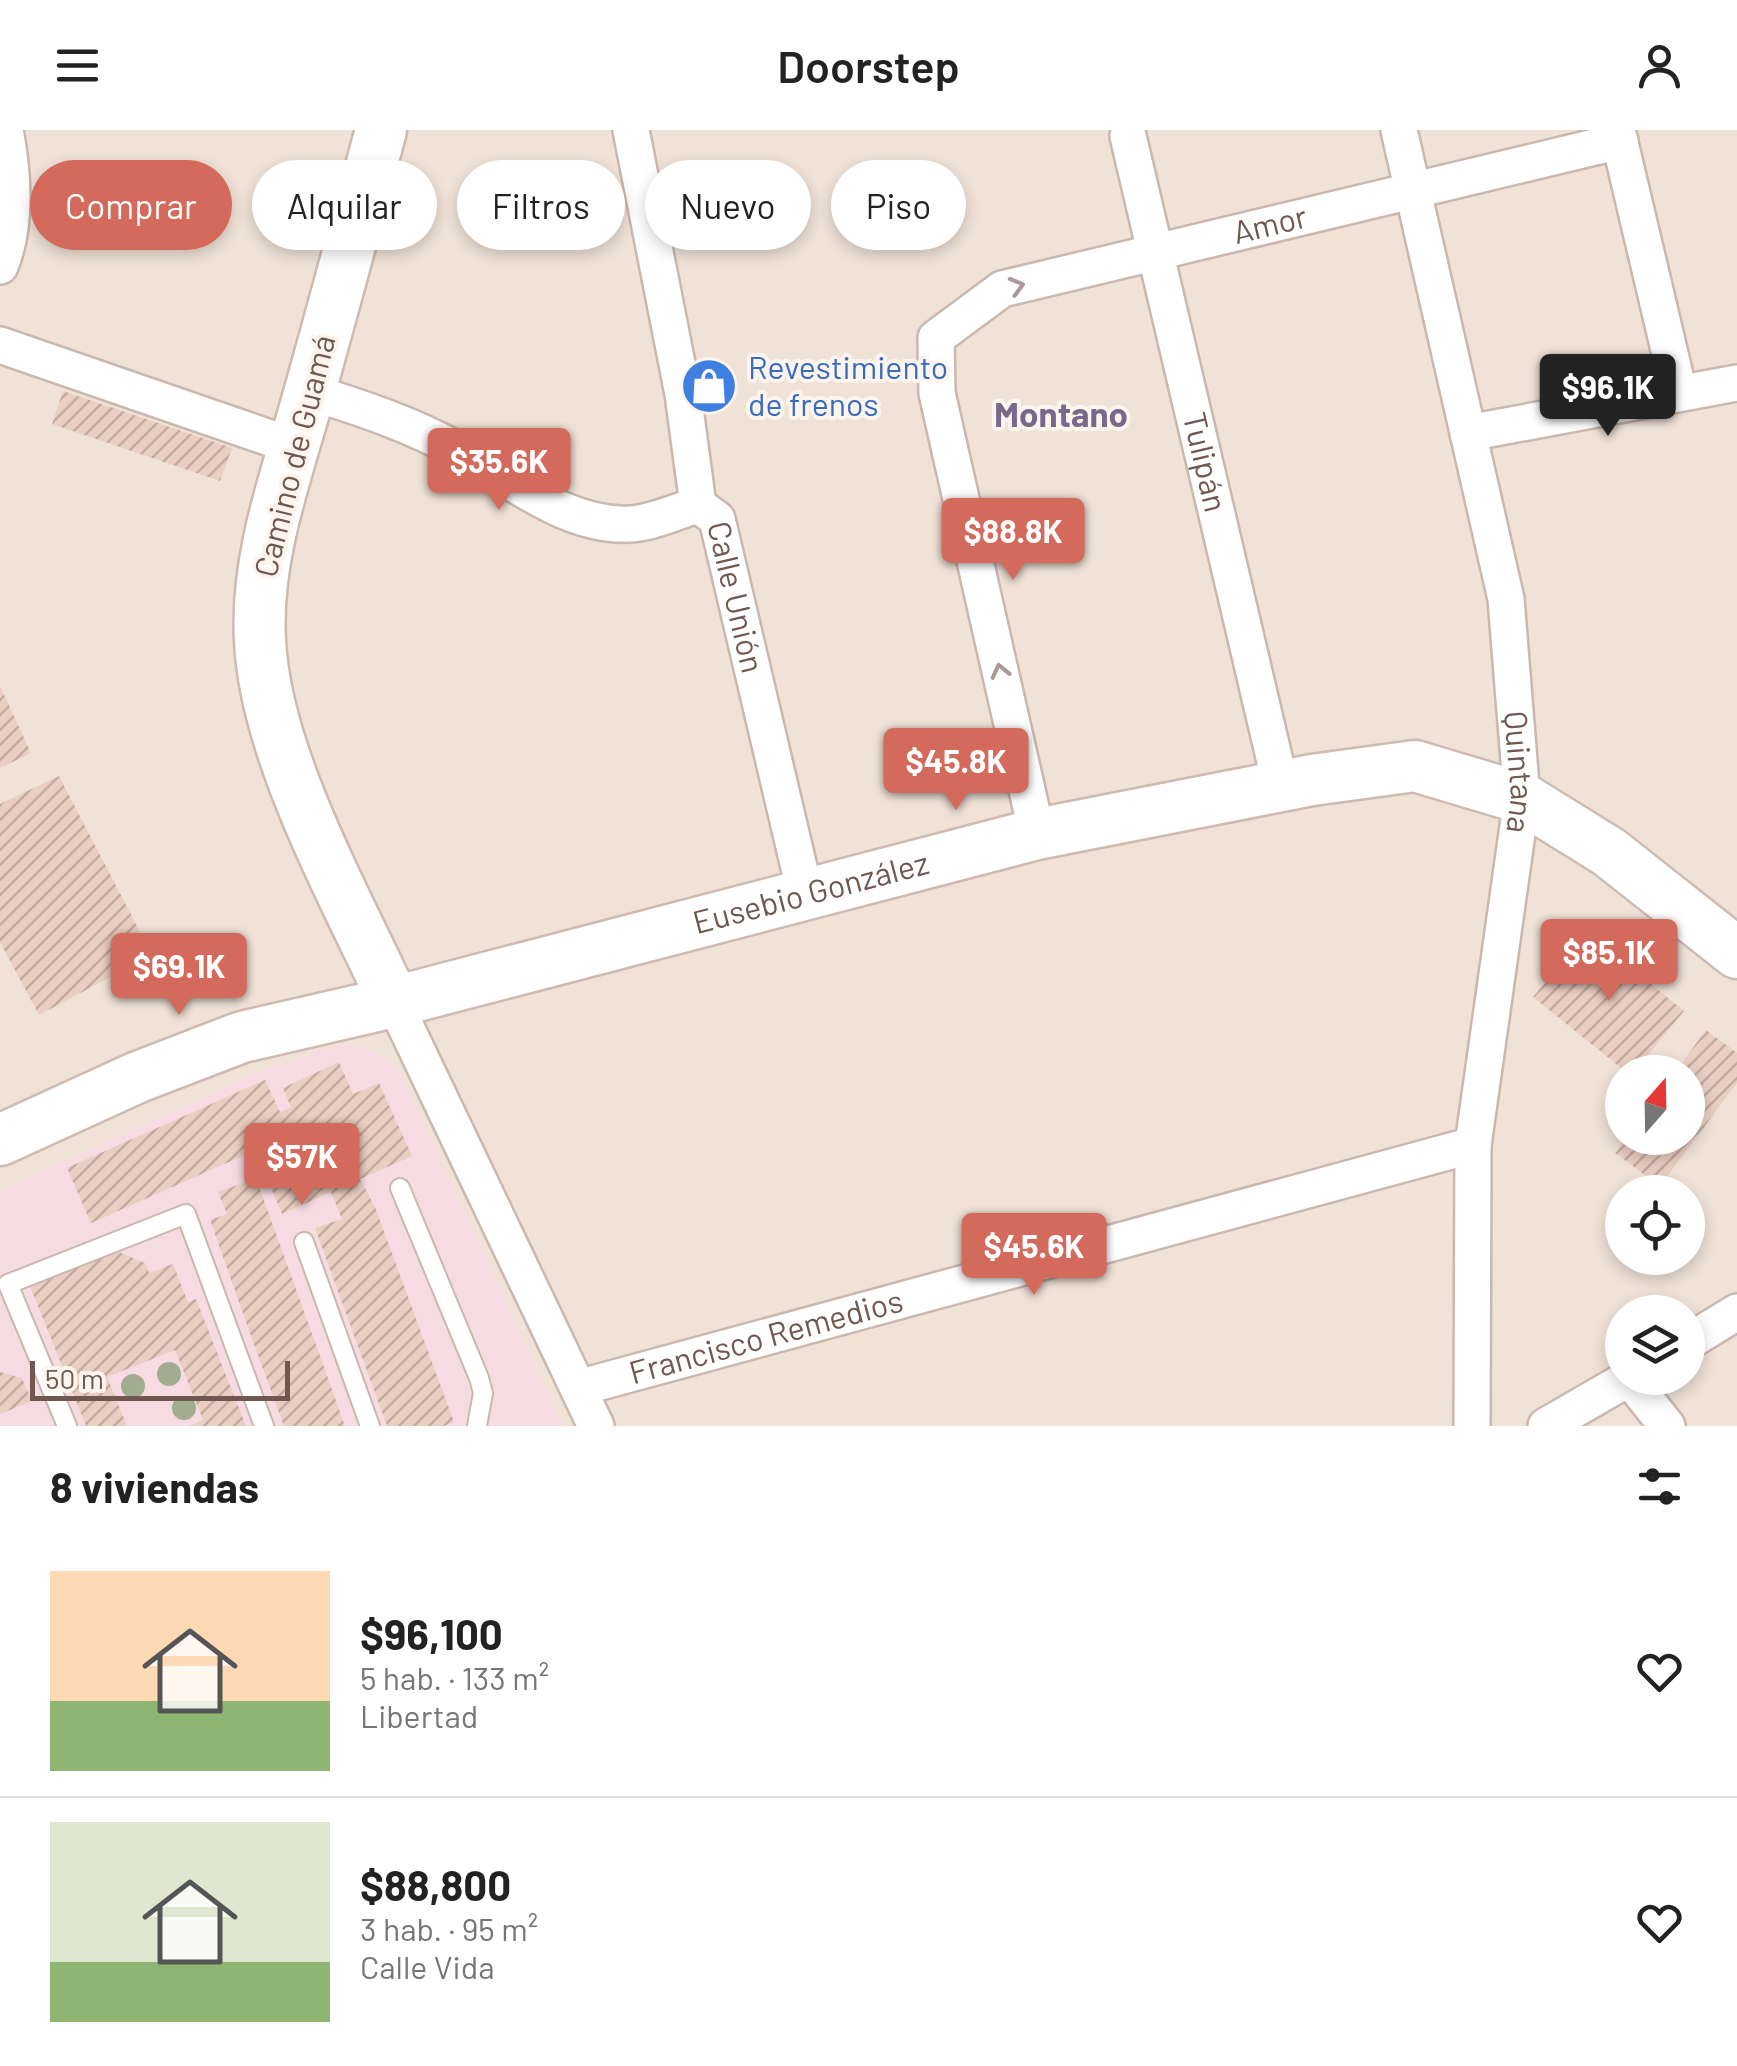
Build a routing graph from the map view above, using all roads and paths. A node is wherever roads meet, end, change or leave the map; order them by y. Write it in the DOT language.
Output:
graph roads {
  1 [pos="5,130"];
  2 [pos="381,130"];
  3 [pos="632,130"];
  4 [pos="1399,130"];
  5 [pos="1618,135"];
  6 [pos="1128,136"];
  7 [pos="1412,188"];
  8 [pos="1154,250"];
  9 [pos="0,266"];
  10 [pos="0,345"];
  11 [pos="1737,384"];
  12 [pos="310,392"];
  13 [pos="1679,392"];
  14 [pos="1468,433"];
  15 [pos="293,446"];
  16 [pos="698,504"];
  17 [pos="1282,787"];
  18 [pos="1522,798"];
  19 [pos="1037,834"];
  20 [pos="805,893"];
  21 [pos="1737,953"];
  22 [pos="394,1002"];
  23 [pos="0,1140"];
  24 [pos="1473,1145"];
  25 [pos="400,1188"];
  26 [pos="304,1242"];
  27 [pos="1737,1312"];
  28 [pos="1705,1332"];
  29 [pos="578,1388"];
  30 [pos="1605,1392"];
  31 [pos="1643,1395"];
  32 [pos="67,1426"];
  33 [pos="264,1426"];
  34 [pos="370,1426"];
  35 [pos="477,1426"];
  36 [pos="596,1426"];
  37 [pos="1472,1426"];
  38 [pos="1546,1426"];
  39 [pos="1668,1426"];
  1 -- 9 [label="street"];
  2 -- 12 [label="main road, Camino de Guamá"];
  3 -- 16 [label="street, Calle Unión"];
  4 -- 7 [label="street, Quintana"];
  5 -- 7 [label="street, Amor"];
  5 -- 13 [label="street"];
  6 -- 8 [label="street, Tulipán"];
  7 -- 8 [label="street, Amor"];
  7 -- 14 [label="street, Quintana"];
  8 -- 17 [label="street, Tulipán"];
  19 -- 8 [label="street, Amor, one-way"];
  10 -- 15 [label="street"];
  11 -- 13 [label="street"];
  12 -- 15 [label="main road, Camino de Guamá"];
  12 -- 16 [label="street"];
  13 -- 14 [label="street"];
  14 -- 18 [label="street, Quintana"];
  15 -- 22 [label="main road, Camino de Guamá"];
  16 -- 20 [label="street, Calle Unión"];
  17 -- 18 [label="main road, Eusebio González"];
  17 -- 19 [label="main road, Eusebio González"];
  18 -- 21 [label="main road, Eusebio González"];
  18 -- 24 [label="street, Quintana"];
  19 -- 20 [label="main road, Eusebio González"];
  20 -- 22 [label="main road, Eusebio González"];
  22 -- 23 [label="main road, Eusebio González"];
  22 -- 29 [label="street"];
  24 -- 29 [label="street, Francisco Remedios"];
  24 -- 37 [label="street, Quintana"];
  25 -- 35 [label="lane"];
  26 -- 34 [label="lane"];
  27 -- 28 [label="street"];
  29 -- 36 [label="street"];
  30 -- 38 [label="street"];
  31 -- 39 [label="street"];
  32 -- 33 [label="lane"];
}
